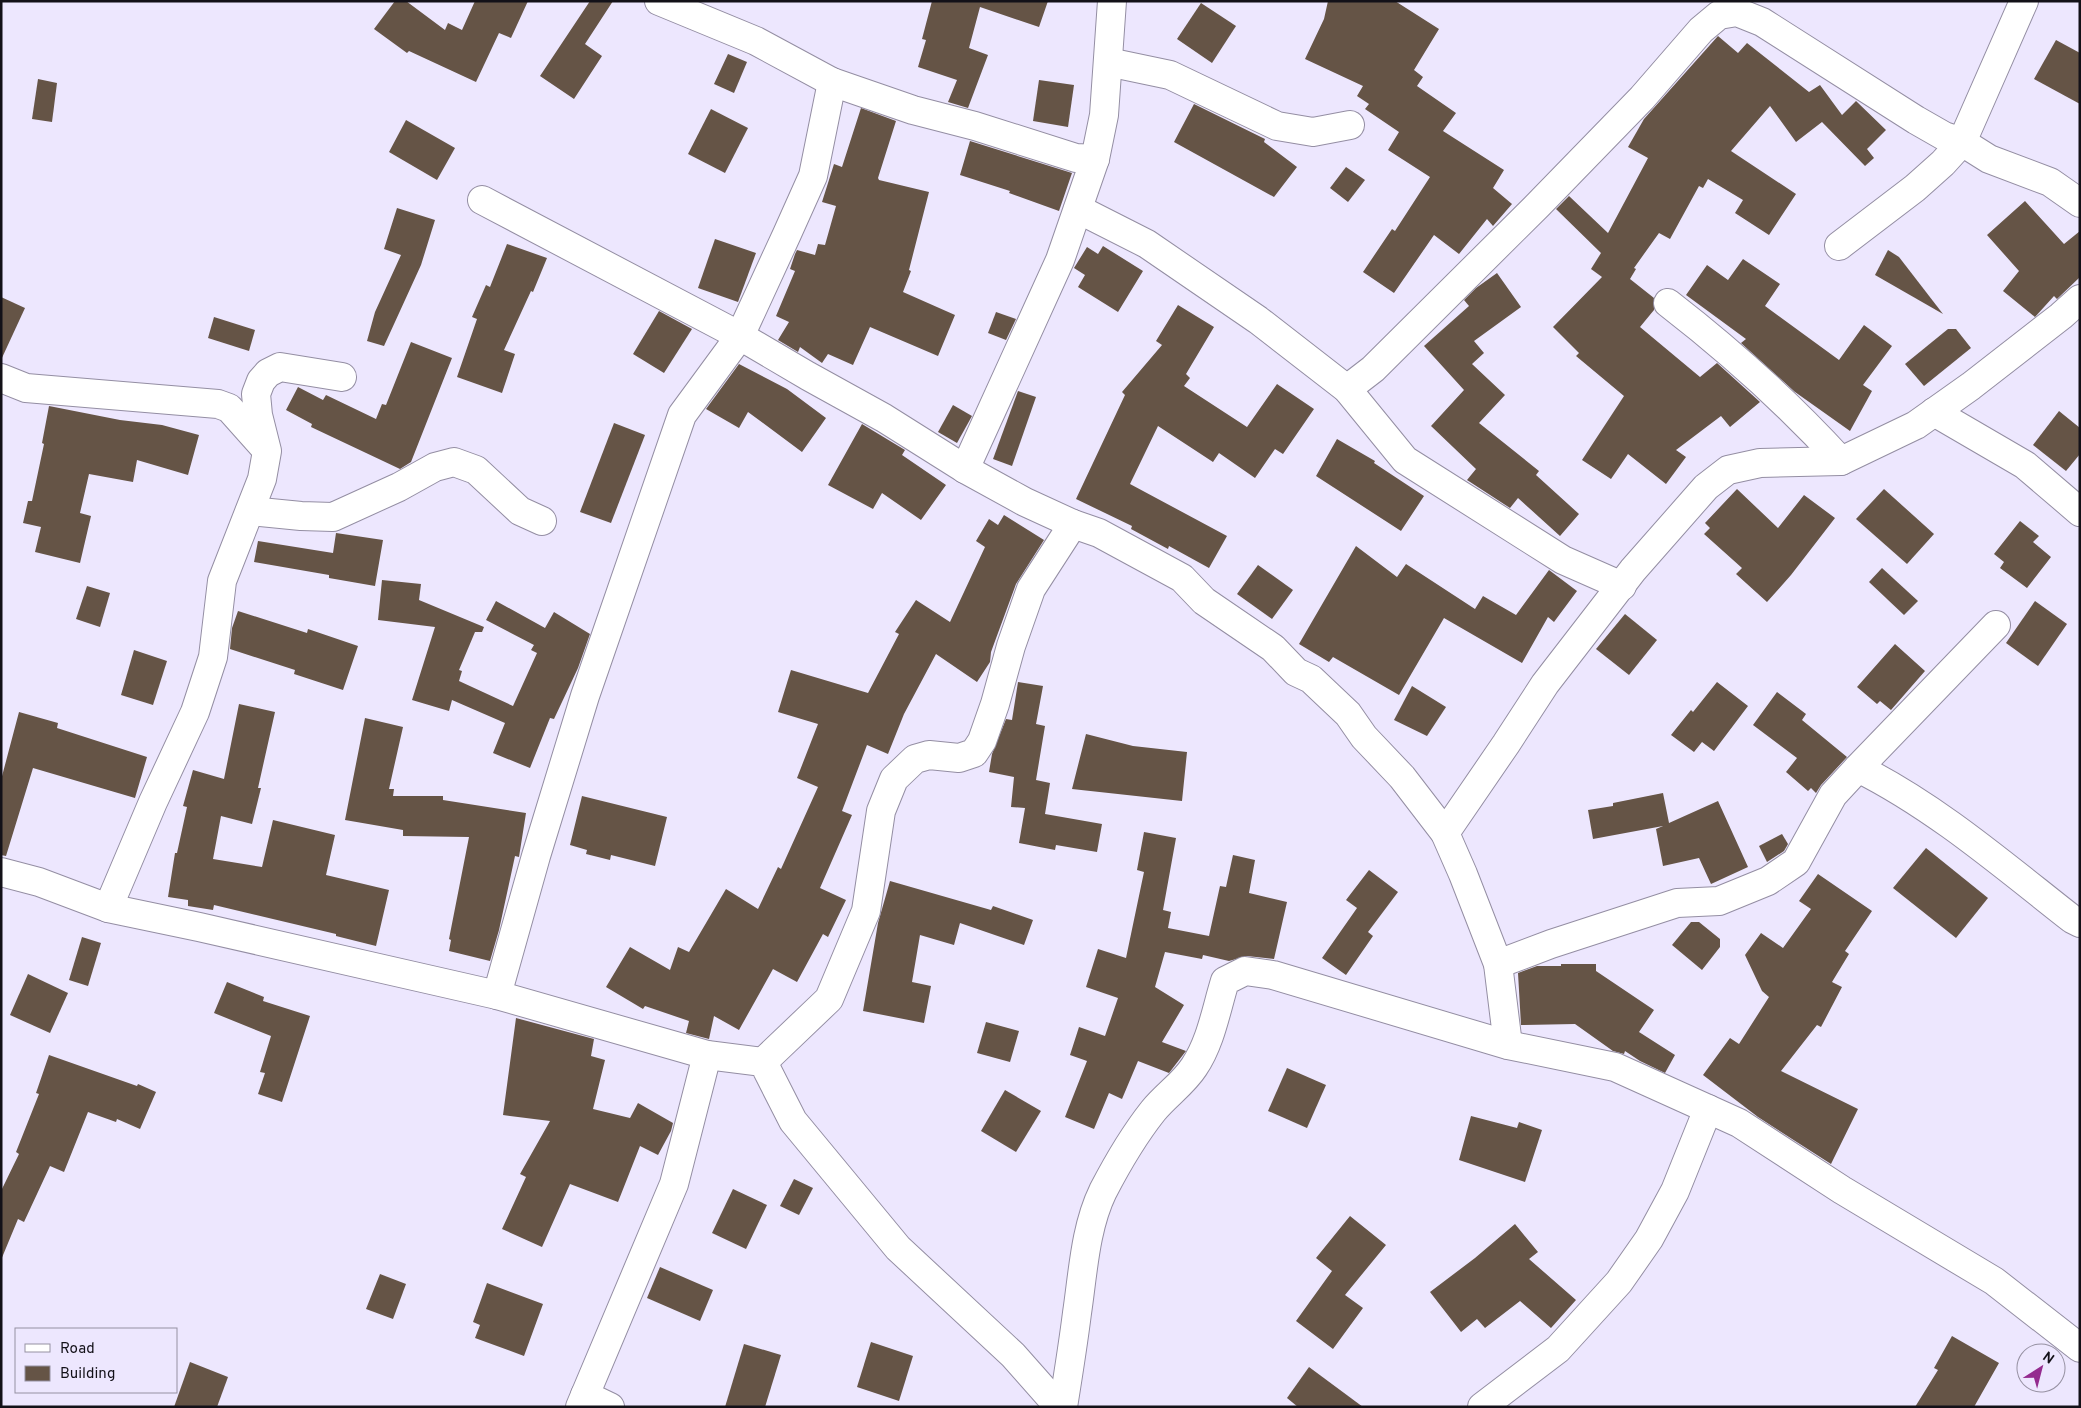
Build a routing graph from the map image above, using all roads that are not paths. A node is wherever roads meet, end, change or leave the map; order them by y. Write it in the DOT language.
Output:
graph roads {
  1 [pos="658,1"];
  2 [pos="1112,1"];
  3 [pos="2024,1"];
  4 [pos="1108,62"];
  5 [pos="832,82"];
  6 [pos="1350,125"];
  7 [pos="1962,142"];
  8 [pos="1095,158"];
  9 [pos="482,200"];
  10 [pos="2080,203"];
  11 [pos="1078,209"];
  12 [pos="1840,246"];
  13 [pos="2080,299"];
  14 [pos="1668,303"];
  15 [pos="740,336"];
  16 [pos="342,377"];
  17 [pos="1,378"];
  18 [pos="1347,389"];
  19 [pos="1934,412"];
  20 [pos="267,451"];
  21 [pos="1841,461"];
  22 [pos="965,469"];
  23 [pos="250,511"];
  24 [pos="2080,512"];
  25 [pos="542,521"];
  26 [pos="1073,524"];
  27 [pos="1622,586"];
  28 [pos="1996,625"];
  29 [pos="1858,768"];
  30 [pos="1445,833"];
  31 [pos="1,872"];
  32 [pos="108,908"];
  33 [pos="2080,923"];
  34 [pos="1498,964"];
  35 [pos="497,995"];
  36 [pos="1508,1045"];
  37 [pos="707,1055"];
  38 [pos="762,1062"];
  39 [pos="1708,1109"];
  40 [pos="2080,1348"];
  41 [pos="582,1401"];
  42 [pos="610,1407"];
  43 [pos="1061,1407"];
  44 [pos="1482,1407"];
  1 -- 5 [label="street"];
  2 -- 4 [label="street"];
  3 -- 7 [label="street"];
  4 -- 6 [label="street"];
  4 -- 8 [label="street"];
  5 -- 8 [label="street"];
  5 -- 15 [label="street"];
  7 -- 10 [label="street"];
  7 -- 12 [label="street"];
  7 -- 18 [label="street"];
  8 -- 11 [label="street"];
  9 -- 15 [label="street"];
  11 -- 18 [label="street"];
  11 -- 22 [label="street"];
  13 -- 19 [label="street"];
  14 -- 21 [label="street"];
  15 -- 22 [label="street"];
  15 -- 35 [label="street"];
  16 -- 20 [label="street"];
  17 -- 20 [label="street"];
  18 -- 27 [label="street"];
  19 -- 21 [label="street"];
  19 -- 24 [label="street"];
  20 -- 23 [label="street"];
  21 -- 27 [label="street"];
  22 -- 26 [label="street"];
  23 -- 25 [label="street"];
  23 -- 32 [label="street"];
  26 -- 30 [label="street"];
  26 -- 38 [label="street"];
  27 -- 30 [label="street"];
  28 -- 29 [label="street"];
  29 -- 33 [label="street"];
  29 -- 34 [label="street"];
  30 -- 34 [label="street"];
  31 -- 32 [label="street"];
  32 -- 35 [label="street"];
  34 -- 36 [label="street"];
  35 -- 37 [label="street"];
  36 -- 39 [label="street"];
  36 -- 43 [label="street"];
  37 -- 38 [label="street"];
  37 -- 41 [label="street"];
  38 -- 43 [label="street"];
  39 -- 40 [label="street"];
  39 -- 44 [label="street"];
  41 -- 42 [label="street"];
}
